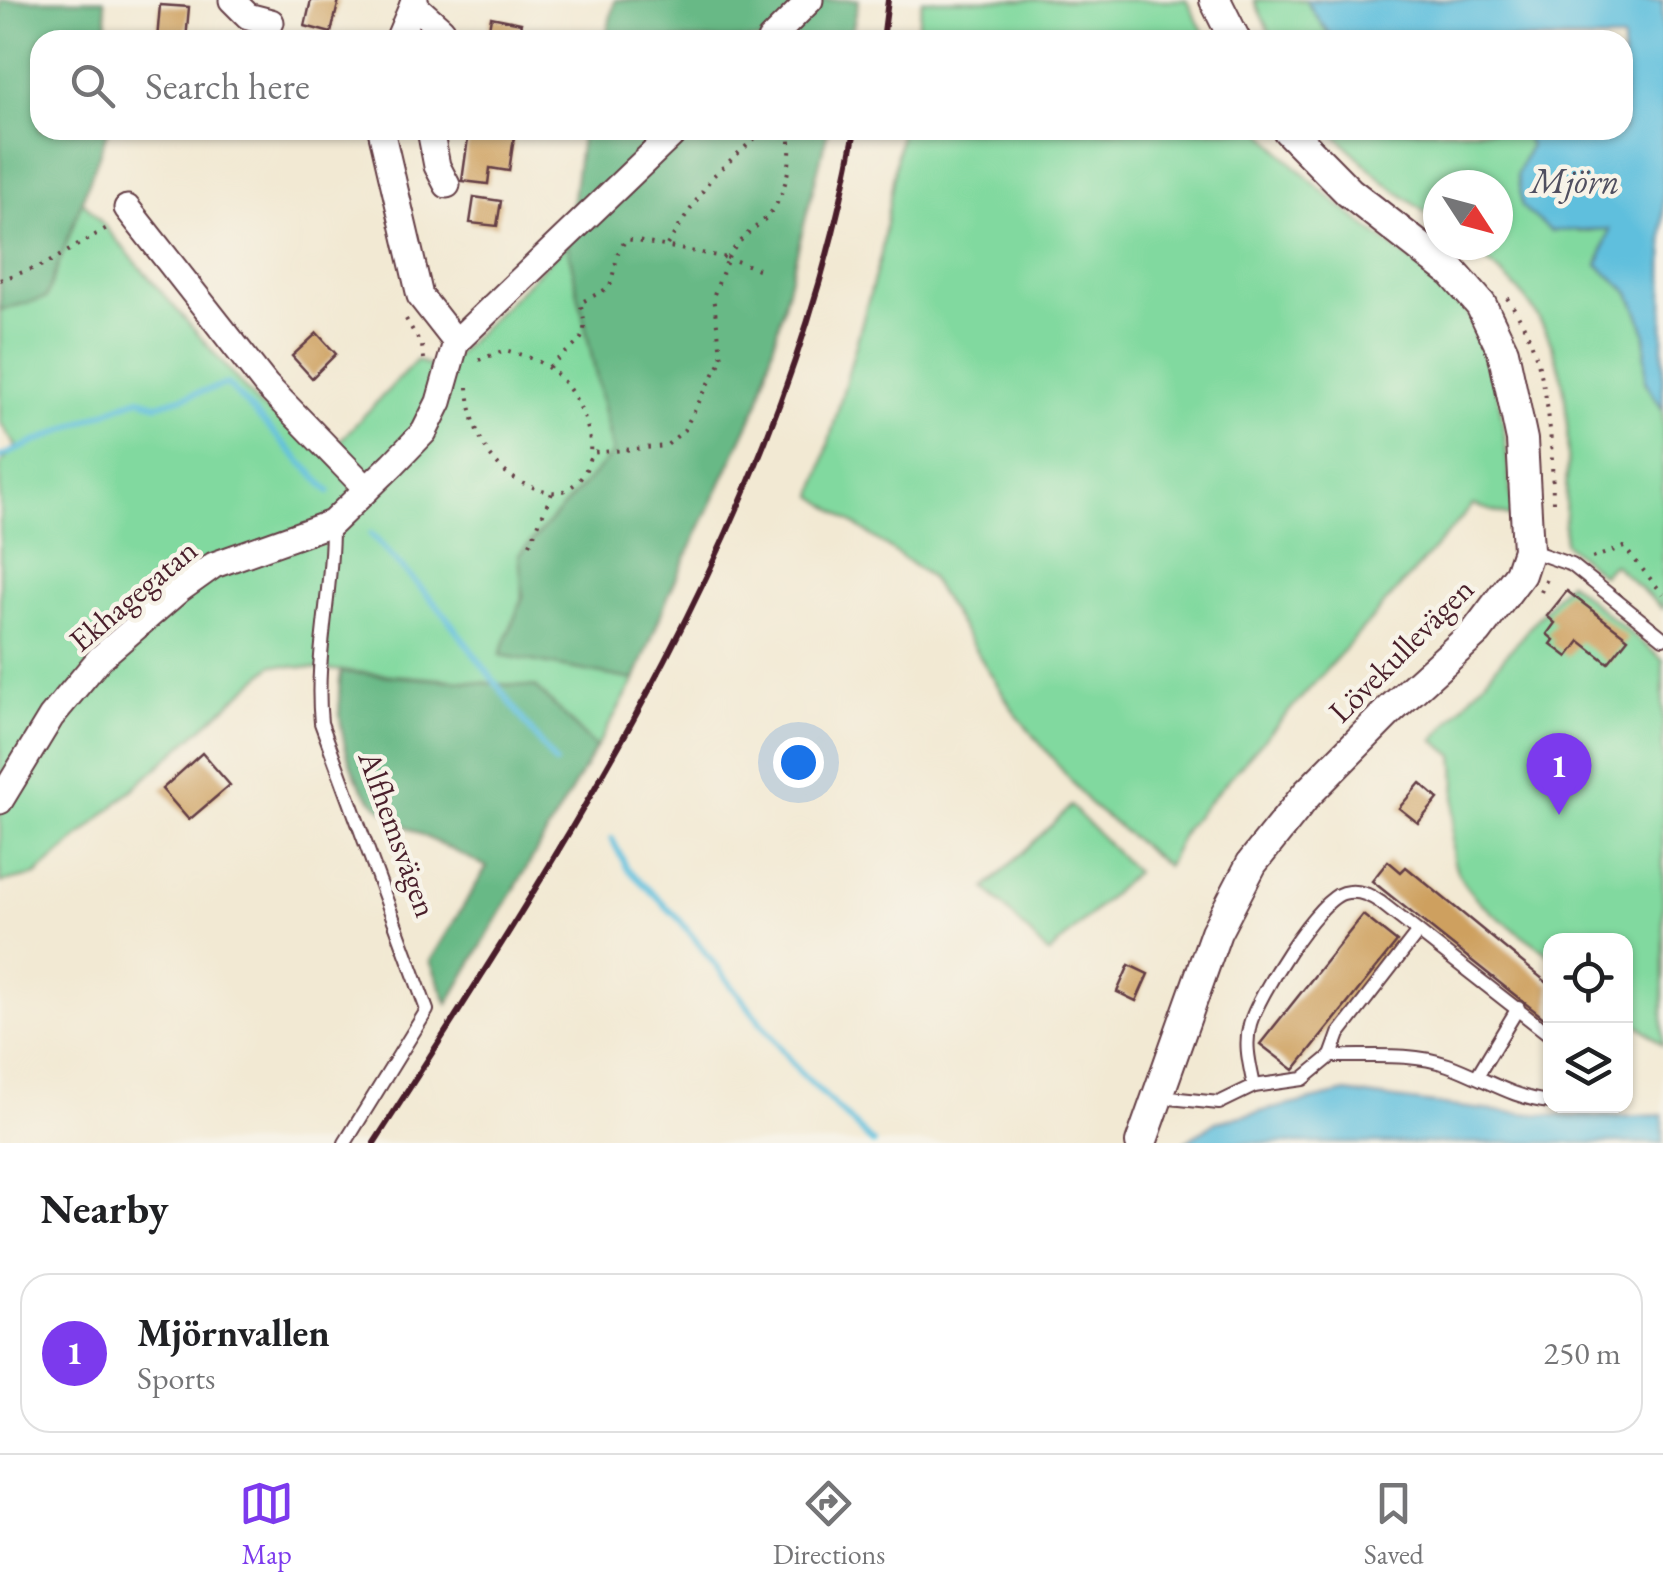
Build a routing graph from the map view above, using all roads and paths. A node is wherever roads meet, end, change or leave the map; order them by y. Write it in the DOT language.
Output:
graph roads {
  1 [pos="232,0"];
  2 [pos="810,0"];
  3 [pos="1214,0"];
  4 [pos="414,2"];
  5 [pos="271,22"];
  6 [pos="402,30"];
  7 [pos="442,30"];
  8 [pos="780,30"];
  9 [pos="1230,30"];
  10 [pos="383,140"];
  11 [pos="431,140"];
  12 [pos="666,140"];
  13 [pos="753,140"];
  14 [pos="791,140"];
  15 [pos="1298,140"];
  16 [pos="446,185"];
  17 [pos="127,208"];
  18 [pos="668,244"];
  19 [pos="728,258"];
  20 [pos="758,270"];
  21 [pos="0,280"];
  22 [pos="402,308"];
  23 [pos="456,342"];
  24 [pos="471,364"];
  25 [pos="549,368"];
  26 [pos="428,380"];
  27 [pos="591,453"];
  28 [pos="368,489"];
  29 [pos="552,493"];
  30 [pos="332,523"];
  31 [pos="530,544"];
  32 [pos="1540,552"];
  33 [pos="1572,565"];
  34 [pos="1548,582"];
  35 [pos="1663,594"];
  36 [pos="1538,596"];
  37 [pos="1663,638"];
  38 [pos="0,801"];
  39 [pos="1418,932"];
  40 [pos="1518,1008"];
  41 [pos="1543,1029"];
  42 [pos="1331,1056"];
  43 [pos="1477,1076"];
  44 [pos="1254,1086"];
  45 [pos="1160,1097"];
  46 [pos="1543,1100"];
  47 [pos="345,1143"];
  48 [pos="1141,1143"];
  1 -- 5 [label="street"];
  2 -- 8 [label="street"];
  3 -- 9 [label="street"];
  4 -- 6 [label="street"];
  4 -- 7 [label="street"];
  10 -- 23 [label="street"];
  11 -- 16 [label="street"];
  12 -- 23 [label="street"];
  13 -- 18 [label="path"];
  14 -- 19 [label="path"];
  15 -- 32 [label="street"];
  17 -- 21 [label="path"];
  17 -- 28 [label="street"];
  18 -- 19 [label="path"];
  18 -- 25 [label="path"];
  19 -- 20 [label="path"];
  19 -- 27 [label="path"];
  22 -- 26 [label="path"];
  23 -- 24 [label="path"];
  23 -- 28 [label="street, Ekhagegatan"];
  24 -- 25 [label="path"];
  24 -- 29 [label="path"];
  25 -- 27 [label="path"];
  27 -- 29 [label="path"];
  28 -- 30 [label="street, Ekhagegatan"];
  29 -- 31 [label="path"];
  30 -- 38 [label="street, Ekhagegatan"];
  30 -- 47 [label="lane, Alfhemsvägen"];
  32 -- 33 [label="lane"];
  32 -- 34 [label="path"];
  32 -- 45 [label="street, Lövekullevägen"];
  33 -- 34 [label="path"];
  33 -- 35 [label="path"];
  33 -- 37 [label="lane"];
  34 -- 36 [label="path"];
  39 -- 40 [label="lane"];
  39 -- 42 [label="lane"];
  39 -- 44 [label="lane"];
  40 -- 41 [label="lane"];
  40 -- 43 [label="lane"];
  42 -- 43 [label="lane"];
  42 -- 44 [label="lane"];
  43 -- 46 [label="lane"];
  44 -- 45 [label="lane"];
  45 -- 48 [label="street, Lövekullevägen"];
}
